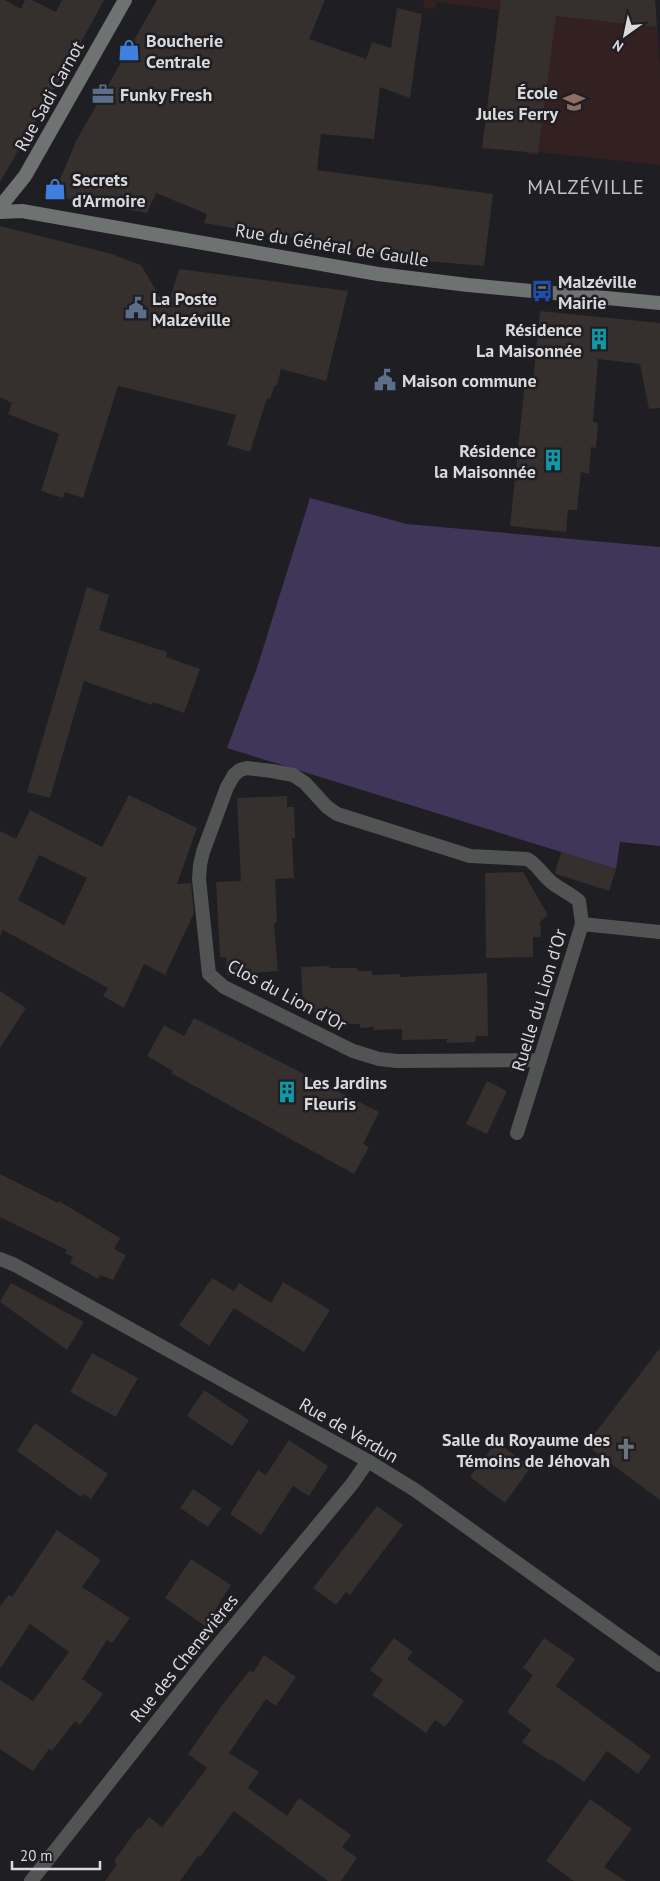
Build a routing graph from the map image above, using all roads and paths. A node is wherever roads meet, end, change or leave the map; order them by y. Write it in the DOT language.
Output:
graph roads {
  1 [pos="125,0"];
  2 [pos="0,207"];
  3 [pos="0,212"];
  4 [pos="660,303"];
  5 [pos="582,924"];
  6 [pos="660,932"];
  7 [pos="540,1060"];
  8 [pos="517,1133"];
  9 [pos="0,1259"];
  10 [pos="368,1461"];
  11 [pos="660,1665"];
  12 [pos="31,1881"];
  1 -- 2 [label="main road, Rue Sadi Carnot"];
  3 -- 4 [label="main road, Rue du Général de Gaulle"];
  5 -- 6 [label="street, Ruelle du Lion d'Or"];
  5 -- 7 [label="street, Ruelle du Lion d'Or"];
  5 -- 7 [label="street, Clos du Lion d'Or"];
  7 -- 8 [label="street, Ruelle du Lion d'Or"];
  9 -- 10 [label="street, Rue de Verdun"];
  10 -- 11 [label="street, Rue de Verdun"];
  10 -- 12 [label="street, Rue des Chenevières"];
}
